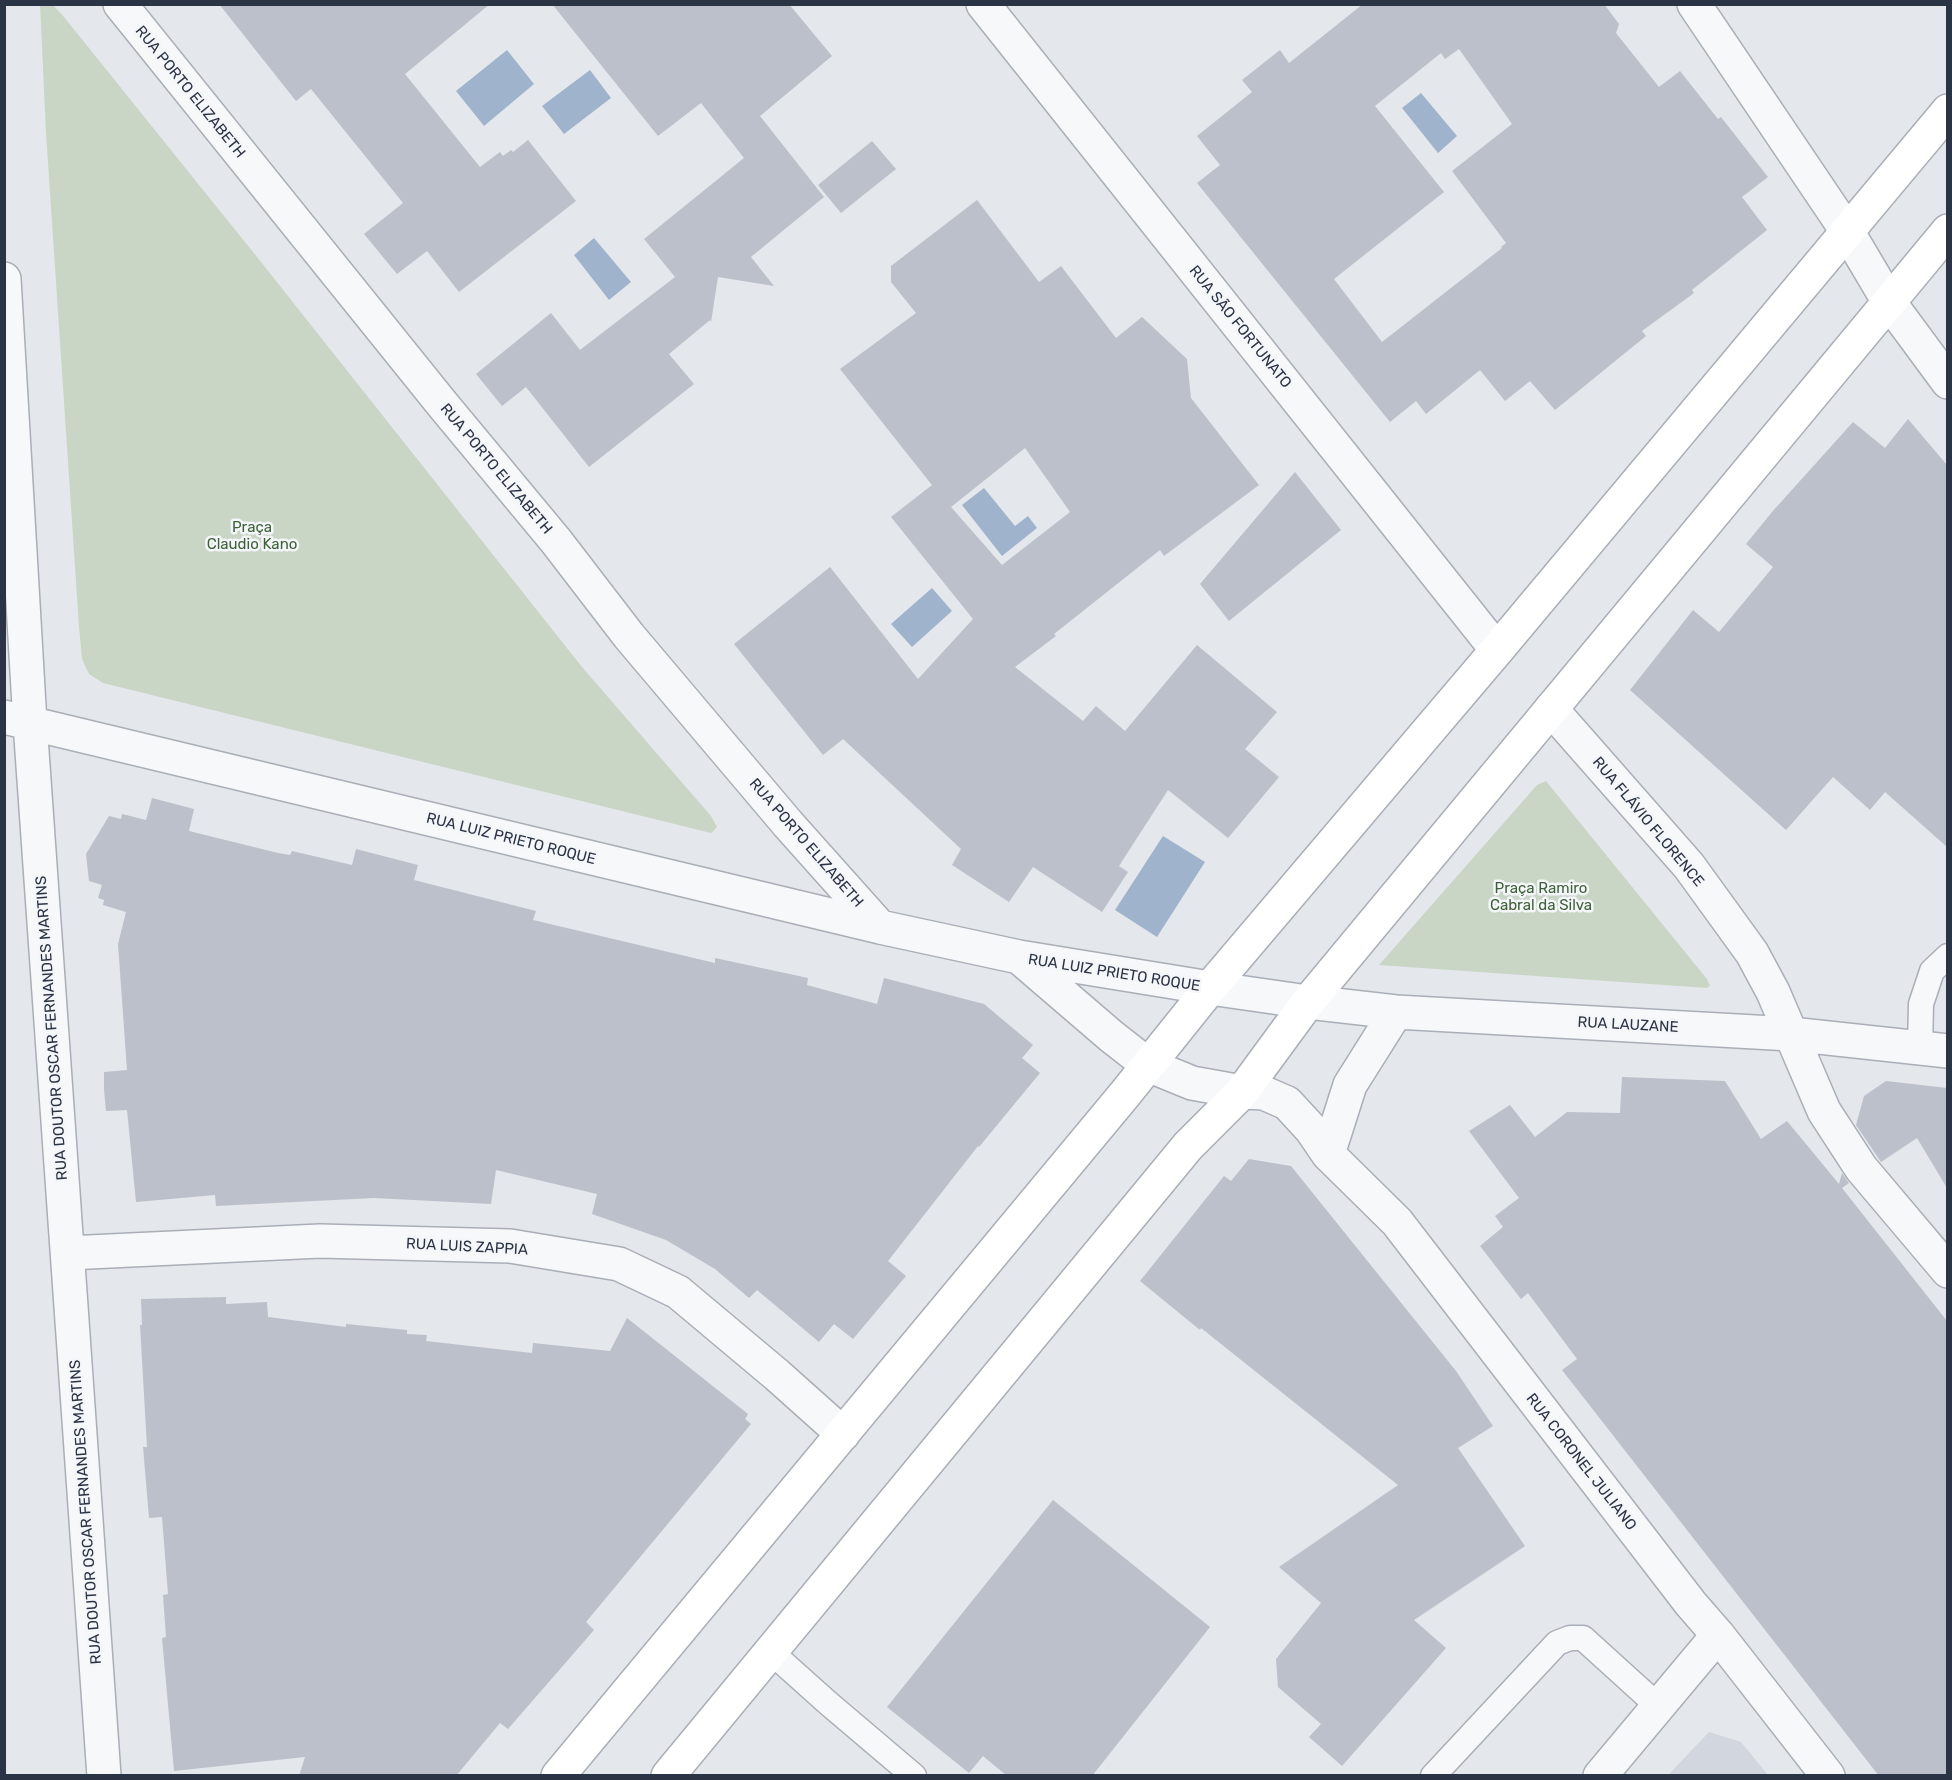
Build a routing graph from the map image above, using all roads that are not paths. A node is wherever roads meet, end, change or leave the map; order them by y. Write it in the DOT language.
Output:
graph roads {
  1 [pos="120,4"];
  2 [pos="983,4"];
  3 [pos="1694,4"];
  4 [pos="1947,111"];
  5 [pos="1847,231"];
  6 [pos="1947,231"];
  7 [pos="4,279"];
  8 [pos="1889,302"];
  9 [pos="1947,382"];
  10 [pos="1497,650"];
  11 [pos="1551,709"];
  12 [pos="17,720"];
  13 [pos="880,927"];
  14 [pos="1947,956"];
  15 [pos="1019,957"];
  16 [pos="1210,988"];
  17 [pos="1308,1002"];
  18 [pos="1396,1012"];
  19 [pos="1791,1034"];
  20 [pos="1934,1050"];
  21 [pos="1148,1065"];
  22 [pos="1242,1092"];
  23 [pos="1328,1154"];
  24 [pos="68,1253"];
  25 [pos="1947,1271"];
  26 [pos="843,1434"];
  27 [pos="1718,1635"];
  28 [pos="771,1652"];
  29 [pos="1658,1706"];
  30 [pos="104,1776"];
  31 [pos="558,1776"];
  32 [pos="668,1776"];
  33 [pos="914,1776"];
  34 [pos="1433,1776"];
  35 [pos="1600,1776"];
  36 [pos="1828,1776"];
  1 -- 13 [label="street, RUA PORTO ELIZABETH"];
  2 -- 10 [label="street, RUA SÃO FORTUNATO"];
  3 -- 5 [label="street"];
  4 -- 5 [label="street"];
  5 -- 8 [label="street"];
  5 -- 10 [label="street"];
  6 -- 8 [label="street"];
  7 -- 12 [label="street, RUA DOUTOR OSCAR FERNANDES MARTINS"];
  8 -- 9 [label="street"];
  8 -- 11 [label="street"];
  10 -- 16 [label="street"];
  11 -- 17 [label="street"];
  11 -- 19 [label="street, RUA FLÁVIO FLORENCE"];
  12 -- 13 [label="street, RUA LUIZ PRIETO ROQUE"];
  12 -- 24 [label="street, RUA DOUTOR OSCAR FERNANDES MARTINS"];
  13 -- 15 [label="street, RUA LUIZ PRIETO ROQUE"];
  14 -- 20 [label="lane"];
  15 -- 16 [label="street, RUA LUIZ PRIETO ROQUE"];
  15 -- 21 [label="street, RUA LUIZ PRIETO ROQUE"];
  16 -- 17 [label="street, RUA LUIZ PRIETO ROQUE"];
  16 -- 21 [label="street"];
  17 -- 18 [label="street, RUA LAUZANE"];
  17 -- 22 [label="street"];
  18 -- 19 [label="street, RUA LAUZANE"];
  18 -- 23 [label="street"];
  19 -- 20 [label="street, RUA LAUZANE"];
  19 -- 25 [label="street, RUA FLÁVIO FLORENCE"];
  21 -- 22 [label="street, RUA LUIZ PRIETO ROQUE"];
  21 -- 26 [label="street"];
  22 -- 23 [label="street, RUA CORONEL JULIANO"];
  22 -- 28 [label="street"];
  23 -- 27 [label="street, RUA CORONEL JULIANO"];
  24 -- 26 [label="street, RUA LUIS ZAPPIA"];
  24 -- 30 [label="street, RUA DOUTOR OSCAR FERNANDES MARTINS"];
  26 -- 31 [label="street"];
  27 -- 29 [label="street"];
  27 -- 36 [label="street, RUA CORONEL JULIANO"];
  28 -- 32 [label="street"];
  28 -- 33 [label="lane"];
  29 -- 34 [label="lane"];
  29 -- 35 [label="street"];
}
